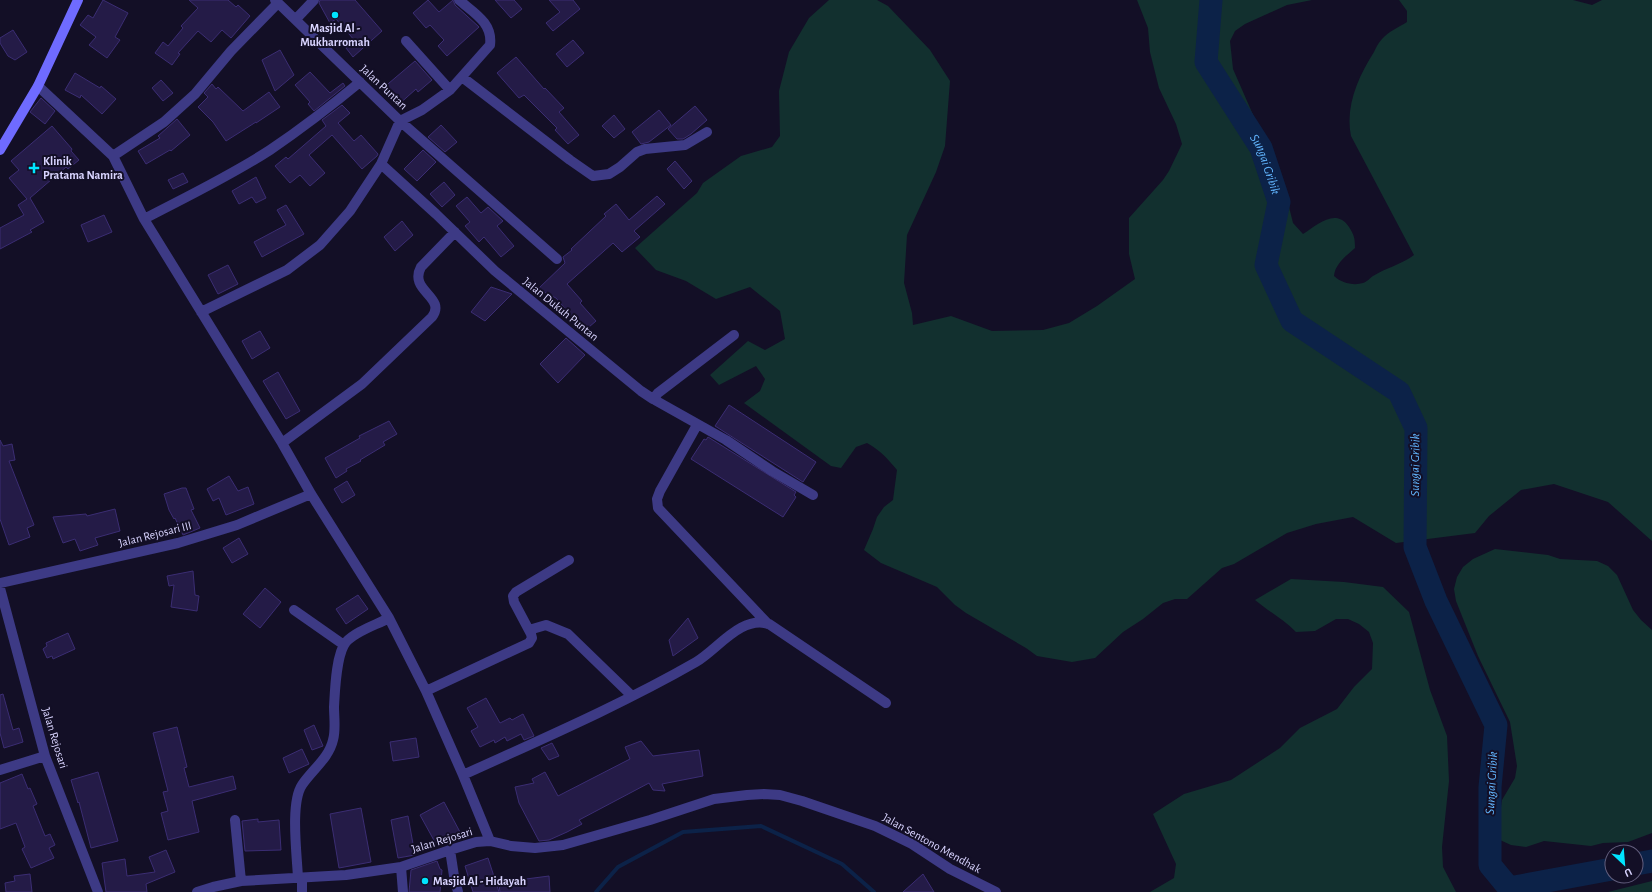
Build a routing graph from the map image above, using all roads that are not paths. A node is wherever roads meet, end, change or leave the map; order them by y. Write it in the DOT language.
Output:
graph roads {
  1 [pos="78,0"];
  2 [pos="314,0"];
  3 [pos="459,0"];
  4 [pos="276,1"];
  5 [pos="296,19"];
  6 [pos="406,41"];
  7 [pos="462,78"];
  8 [pos="360,82"];
  9 [pos="38,86"];
  10 [pos="450,90"];
  11 [pos="400,120"];
  12 [pos="707,132"];
  13 [pos="0,150"];
  14 [pos="113,156"];
  15 [pos="380,164"];
  16 [pos="144,219"];
  17 [pos="454,232"];
  18 [pos="558,259"];
  19 [pos="201,312"];
  20 [pos="734,335"];
  21 [pos="653,399"];
  22 [pos="697,424"];
  23 [pos="282,443"];
  24 [pos="311,494"];
  25 [pos="813,495"];
  26 [pos="569,560"];
  27 [pos="0,583"];
  28 [pos="0,588"];
  29 [pos="294,610"];
  30 [pos="389,618"];
  31 [pos="769,624"];
  32 [pos="529,630"];
  33 [pos="344,645"];
  34 [pos="426,690"];
  35 [pos="632,696"];
  36 [pos="886,703"];
  37 [pos="45,756"];
  38 [pos="0,770"];
  39 [pos="463,775"];
  40 [pos="714,799"];
  41 [pos="235,820"];
  42 [pos="490,841"];
  43 [pos="450,850"];
  44 [pos="401,867"];
  45 [pos="300,878"];
  46 [pos="242,881"];
  47 [pos="98,892"];
  48 [pos="197,892"];
  49 [pos="302,892"];
  50 [pos="403,892"];
  51 [pos="458,892"];
  52 [pos="996,892"];
  1 -- 9 [label="main road"];
  2 -- 5 [label="street"];
  3 -- 7 [label="street, Jalan Puntan"];
  4 -- 5 [label="street, Jalan Puntan"];
  4 -- 14 [label="street"];
  5 -- 8 [label="street, Jalan Puntan"];
  6 -- 10 [label="street"];
  7 -- 10 [label="street, Jalan Puntan"];
  7 -- 12 [label="street"];
  8 -- 11 [label="street, Jalan Puntan"];
  8 -- 16 [label="street"];
  9 -- 13 [label="main road"];
  9 -- 14 [label="street"];
  10 -- 11 [label="street, Jalan Puntan"];
  11 -- 15 [label="street"];
  11 -- 18 [label="street"];
  14 -- 16 [label="street"];
  15 -- 17 [label="street, Jalan Dukuh Puntan"];
  15 -- 19 [label="street"];
  16 -- 19 [label="street"];
  17 -- 21 [label="street, Jalan Dukuh Puntan"];
  17 -- 23 [label="street"];
  19 -- 23 [label="street"];
  20 -- 21 [label="street"];
  21 -- 22 [label="street, Jalan Dukuh Puntan"];
  22 -- 25 [label="street, Jalan Dukuh Puntan"];
  22 -- 31 [label="street"];
  23 -- 24 [label="street"];
  24 -- 27 [label="street, Jalan Rejosari III"];
  24 -- 30 [label="street"];
  26 -- 32 [label="street"];
  28 -- 37 [label="street, Jalan Rejosari"];
  29 -- 33 [label="street"];
  30 -- 33 [label="street"];
  30 -- 34 [label="street"];
  31 -- 35 [label="street"];
  31 -- 36 [label="street"];
  32 -- 34 [label="street"];
  32 -- 35 [label="street"];
  33 -- 45 [label="street"];
  34 -- 39 [label="street"];
  35 -- 39 [label="street"];
  37 -- 38 [label="street"];
  37 -- 47 [label="street, Jalan Rejosari"];
  39 -- 42 [label="street"];
  40 -- 42 [label="street, Jalan Rejosari"];
  40 -- 52 [label="street, Jalan Sentono Mendhak"];
  41 -- 46 [label="street"];
  42 -- 43 [label="street, Jalan Rejosari"];
  43 -- 44 [label="street, Jalan Rejosari"];
  43 -- 51 [label="street"];
  44 -- 45 [label="street, Jalan Rejosari"];
  44 -- 50 [label="street"];
  45 -- 46 [label="street, Jalan Rejosari"];
  45 -- 49 [label="street"];
  46 -- 48 [label="street, Jalan Rejosari"];
}
